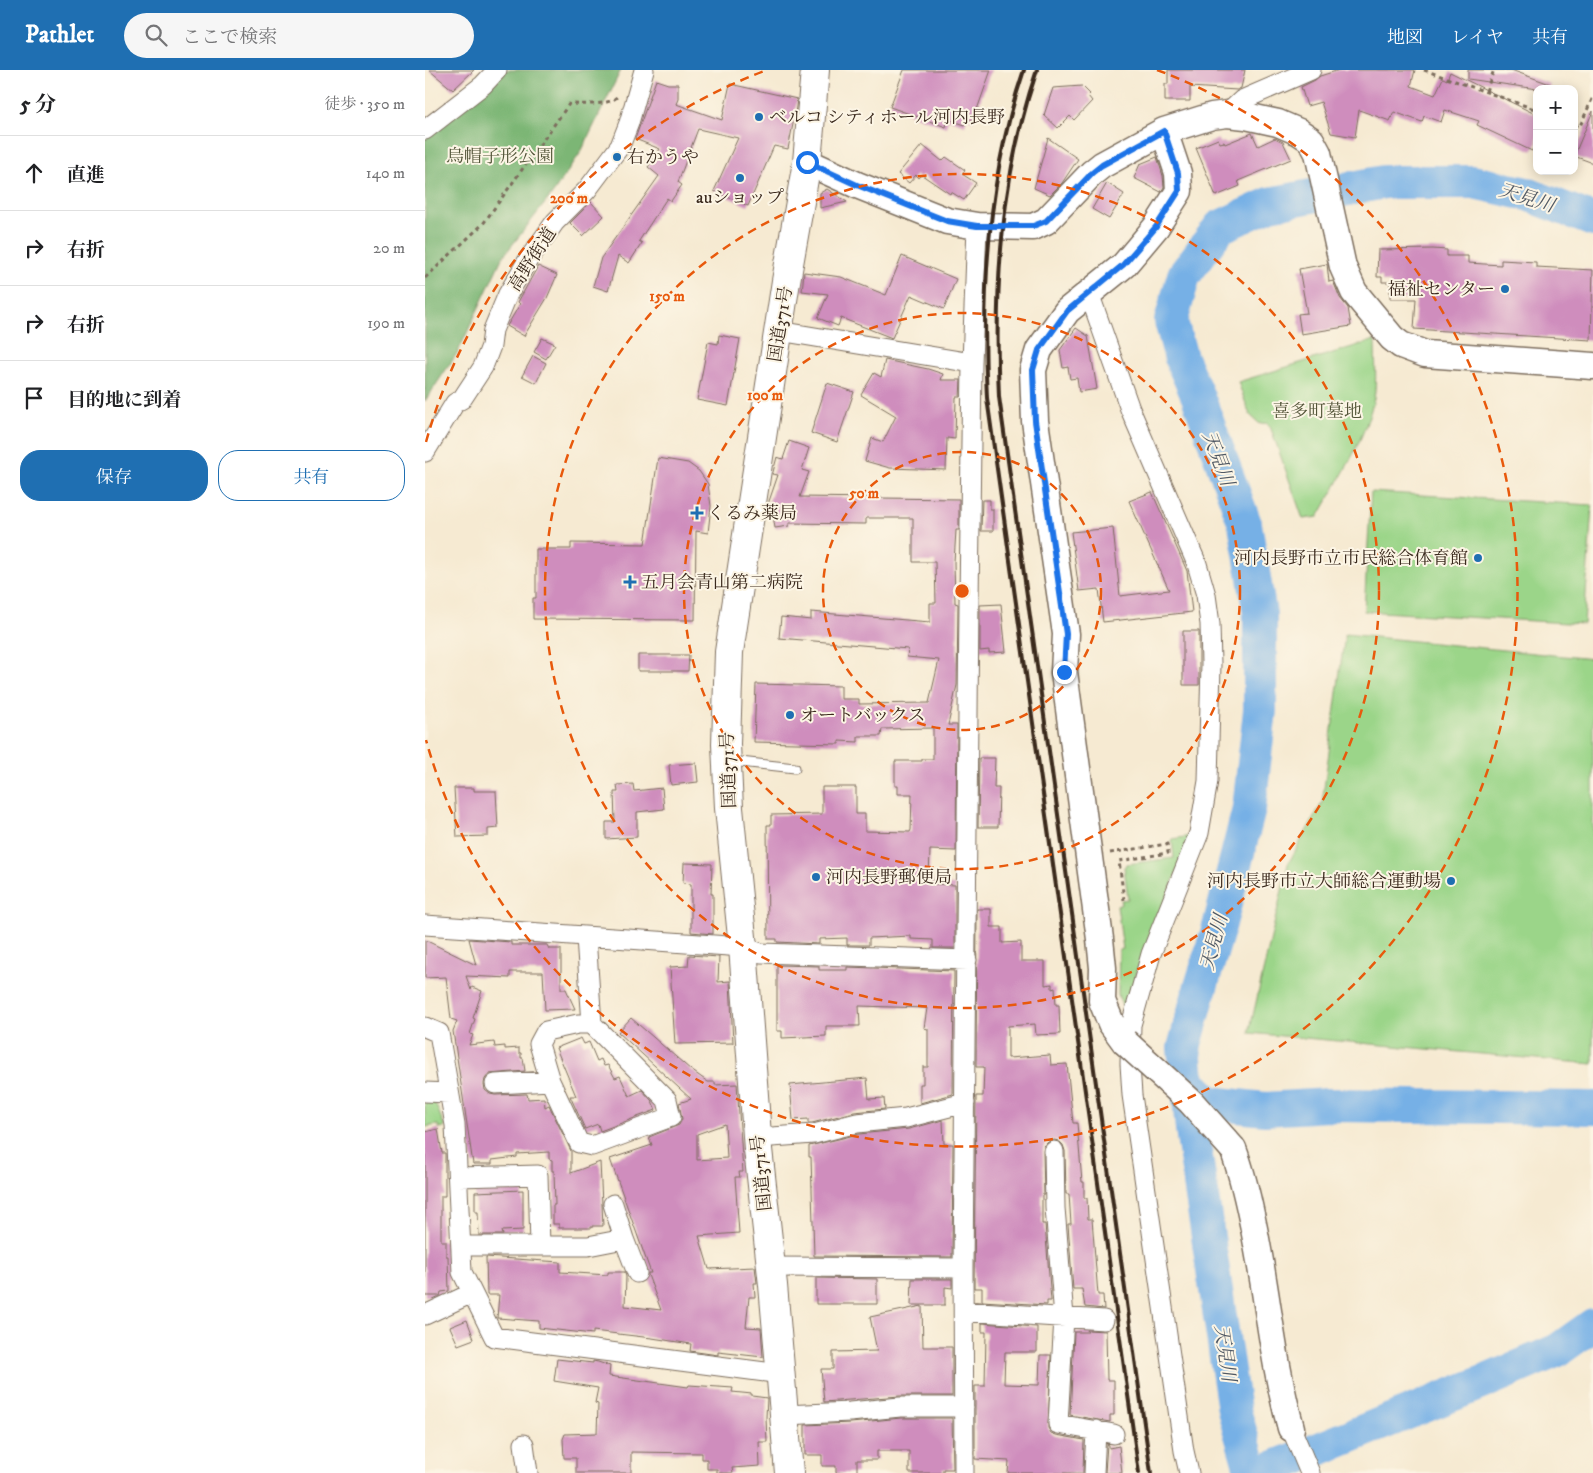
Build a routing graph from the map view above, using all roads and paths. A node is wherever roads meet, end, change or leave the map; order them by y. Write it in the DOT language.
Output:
graph roads {
  1 [pos="497,70"];
  2 [pos="644,70"];
  3 [pos="815,70"];
  4 [pos="1311,70"];
  5 [pos="1424,70"];
  6 [pos="1494,70"];
  7 [pos="1486,91"];
  8 [pos="1593,97"];
  9 [pos="614,100"];
  10 [pos="1533,109"];
  11 [pos="1227,114"];
  12 [pos="1578,125"];
  13 [pos="425,130"];
  14 [pos="1164,131"];
  15 [pos="807,162"];
  16 [pos="977,226"];
  17 [pos="425,278"];
  18 [pos="1089,292"];
  19 [pos="779,331"];
  20 [pos="972,363"];
  21 [pos="1593,366"];
  22 [pos="425,452"];
  23 [pos="726,760"];
  24 [pos="795,768"];
  25 [pos="1110,862"];
  26 [pos="1124,900"];
  27 [pos="425,925"];
  28 [pos="585,937"];
  29 [pos="743,947"];
  30 [pos="967,960"];
  31 [pos="592,1024"];
  32 [pos="425,1027"];
  33 [pos="550,1081"];
  34 [pos="495,1084"];
  35 [pos="425,1092"];
  36 [pos="449,1093"];
  37 [pos="965,1103"];
  38 [pos="758,1138"];
  39 [pos="1054,1151"];
  40 [pos="458,1177"];
  41 [pos="613,1204"];
  42 [pos="623,1239"];
  43 [pos="461,1246"];
  44 [pos="539,1246"];
  45 [pos="771,1267"];
  46 [pos="963,1268"];
  47 [pos="637,1273"];
  48 [pos="472,1293"];
  49 [pos="964,1311"];
  50 [pos="425,1316"];
  51 [pos="1064,1317"];
  52 [pos="1104,1320"];
  53 [pos="781,1374"];
  54 [pos="965,1407"];
  55 [pos="784,1415"];
  56 [pos="1291,1428"];
  57 [pos="1096,1430"];
  58 [pos="1114,1434"];
  59 [pos="524,1444"];
  60 [pos="528,1473"];
  61 [pos="789,1473"];
  62 [pos="964,1473"];
  63 [pos="1094,1473"];
  64 [pos="1189,1473"];
  65 [pos="1310,1473"];
  1 -- 13 [label="street"];
  2 -- 22 [label="street, 高野街道"];
  3 -- 15 [label="highway, 国道371号"];
  4 -- 11 [label="street"];
  5 -- 7 [label="path"];
  6 -- 7 [label="path"];
  7 -- 10 [label="path"];
  8 -- 12 [label="path"];
  9 -- 17 [label="path"];
  11 -- 14 [label="street"];
  11 -- 21 [label="street"];
  14 -- 16 [label="street"];
  14 -- 18 [label="street"];
  15 -- 16 [label="street"];
  15 -- 19 [label="highway, 国道371号"];
  16 -- 20 [label="street"];
  18 -- 56 [label="street, bridge"];
  18 -- 64 [label="street"];
  19 -- 20 [label="street"];
  19 -- 23 [label="highway, 国道371号"];
  20 -- 30 [label="street"];
  23 -- 24 [label="lane"];
  23 -- 29 [label="highway, 国道371号"];
  25 -- 26 [label="path"];
  27 -- 28 [label="street"];
  28 -- 29 [label="street"];
  28 -- 31 [label="street"];
  29 -- 30 [label="street"];
  29 -- 38 [label="highway, 国道371号"];
  30 -- 37 [label="street"];
  31 -- 33 [label="street"];
  31 -- 33 [label="street"];
  32 -- 36 [label="street"];
  33 -- 34 [label="street"];
  35 -- 36 [label="street"];
  36 -- 40 [label="street"];
  37 -- 38 [label="street"];
  37 -- 46 [label="street"];
  38 -- 45 [label="highway, 国道371号"];
  39 -- 51 [label="street"];
  40 -- 43 [label="street"];
  40 -- 44 [label="street"];
  41 -- 42 [label="street"];
  42 -- 44 [label="street"];
  42 -- 47 [label="street"];
  43 -- 44 [label="street"];
  43 -- 48 [label="street"];
  45 -- 46 [label="street"];
  45 -- 53 [label="highway, 国道371号"];
  46 -- 49 [label="street"];
  48 -- 50 [label="street"];
  48 -- 53 [label="street"];
  49 -- 51 [label="street"];
  49 -- 54 [label="street"];
  51 -- 52 [label="street"];
  51 -- 57 [label="street"];
  53 -- 55 [label="highway, 国道371号"];
  54 -- 55 [label="street"];
  54 -- 62 [label="street"];
  55 -- 61 [label="highway, 国道371号"];
  56 -- 65 [label="street"];
  57 -- 58 [label="street"];
  57 -- 63 [label="street"];
  59 -- 60 [label="street"];
}
